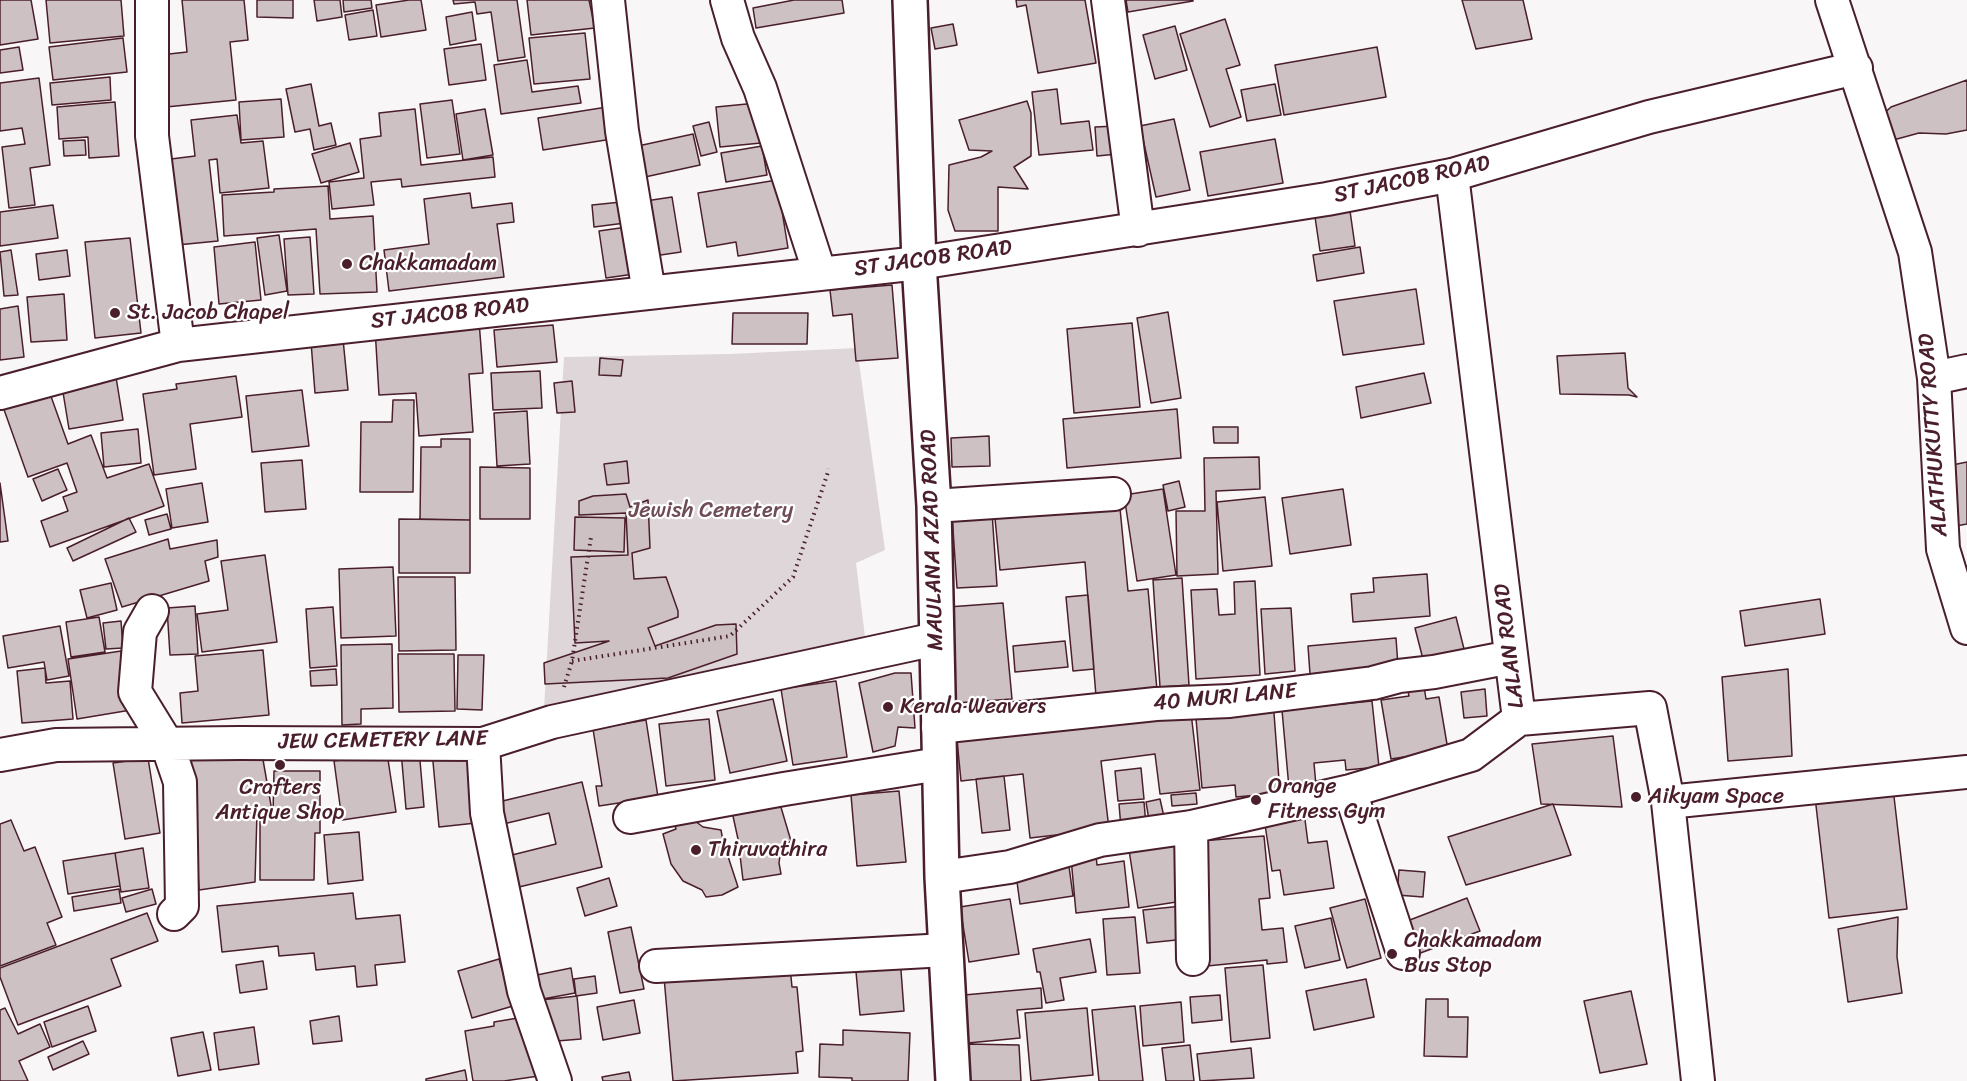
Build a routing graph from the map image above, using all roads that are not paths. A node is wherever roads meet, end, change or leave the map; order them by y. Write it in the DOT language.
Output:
graph roads {
  1 [pos="152,0"];
  2 [pos="608,0"];
  3 [pos="726,0"];
  4 [pos="910,0"];
  5 [pos="1108,0"];
  6 [pos="1832,0"];
  7 [pos="1856,68"];
  8 [pos="1452,175"];
  9 [pos="1138,230"];
  10 [pos="919,263"];
  11 [pos="820,274"];
  12 [pos="649,292"];
  13 [pos="178,345"];
  14 [pos="1967,371"];
  15 [pos="1934,378"];
  16 [pos="0,393"];
  17 [pos="1114,494"];
  18 [pos="934,506"];
  19 [pos="152,611"];
  20 [pos="1967,628"];
  21 [pos="936,639"];
  22 [pos="1511,657"];
  23 [pos="1519,719"];
  24 [pos="938,727"];
  25 [pos="167,744"];
  26 [pos="483,744"];
  27 [pos="0,755"];
  28 [pos="939,764"];
  29 [pos="1967,772"];
  30 [pos="1350,791"];
  31 [pos="1668,802"];
  32 [pos="630,817"];
  33 [pos="1191,827"];
  34 [pos="942,877"];
  35 [pos="174,914"];
  36 [pos="946,950"];
  37 [pos="1403,953"];
  38 [pos="1194,959"];
  39 [pos="656,966"];
  40 [pos="555,1081"];
  41 [pos="953,1081"];
  42 [pos="1698,1081"];
  1 -- 13 [label="street"];
  2 -- 12 [label="street"];
  3 -- 11 [label="street"];
  4 -- 10 [label="main road, MAULANA AZAD ROAD"];
  5 -- 9 [label="street"];
  6 -- 7 [label="street, ALATHUKUTTY ROAD"];
  7 -- 8 [label="street, ST JACOB ROAD"];
  7 -- 15 [label="street, ALATHUKUTTY ROAD"];
  8 -- 9 [label="street, ST JACOB ROAD"];
  8 -- 22 [label="street, LALAN ROAD"];
  9 -- 10 [label="street, ST JACOB ROAD"];
  10 -- 11 [label="street, ST JACOB ROAD"];
  10 -- 18 [label="main road, MAULANA AZAD ROAD"];
  11 -- 12 [label="street, ST JACOB ROAD"];
  12 -- 13 [label="street, ST JACOB ROAD"];
  13 -- 16 [label="street, ST JACOB ROAD"];
  14 -- 15 [label="street"];
  15 -- 20 [label="street, ALATHUKUTTY ROAD"];
  17 -- 18 [label="street"];
  18 -- 21 [label="main road, MAULANA AZAD ROAD"];
  19 -- 25 [label="street"];
  21 -- 24 [label="main road, MAULANA AZAD ROAD"];
  21 -- 26 [label="street, JEW CEMETERY LANE"];
  22 -- 23 [label="street, LALAN ROAD"];
  22 -- 24 [label="street, 40 MURI LANE"];
  23 -- 30 [label="street"];
  23 -- 31 [label="street, LALAN ROAD"];
  24 -- 28 [label="main road, MAULANA AZAD ROAD"];
  25 -- 26 [label="street, JEW CEMETERY LANE"];
  25 -- 27 [label="street, JEW CEMETERY LANE"];
  25 -- 35 [label="street"];
  26 -- 40 [label="street"];
  28 -- 32 [label="street"];
  28 -- 34 [label="main road, MAULANA AZAD ROAD"];
  29 -- 31 [label="street"];
  30 -- 33 [label="street"];
  30 -- 37 [label="street"];
  31 -- 42 [label="street, LALAN ROAD"];
  33 -- 34 [label="street"];
  33 -- 38 [label="street"];
  34 -- 36 [label="main road, MAULANA AZAD ROAD"];
  36 -- 39 [label="street"];
  36 -- 41 [label="main road, MAULANA AZAD ROAD"];
}
